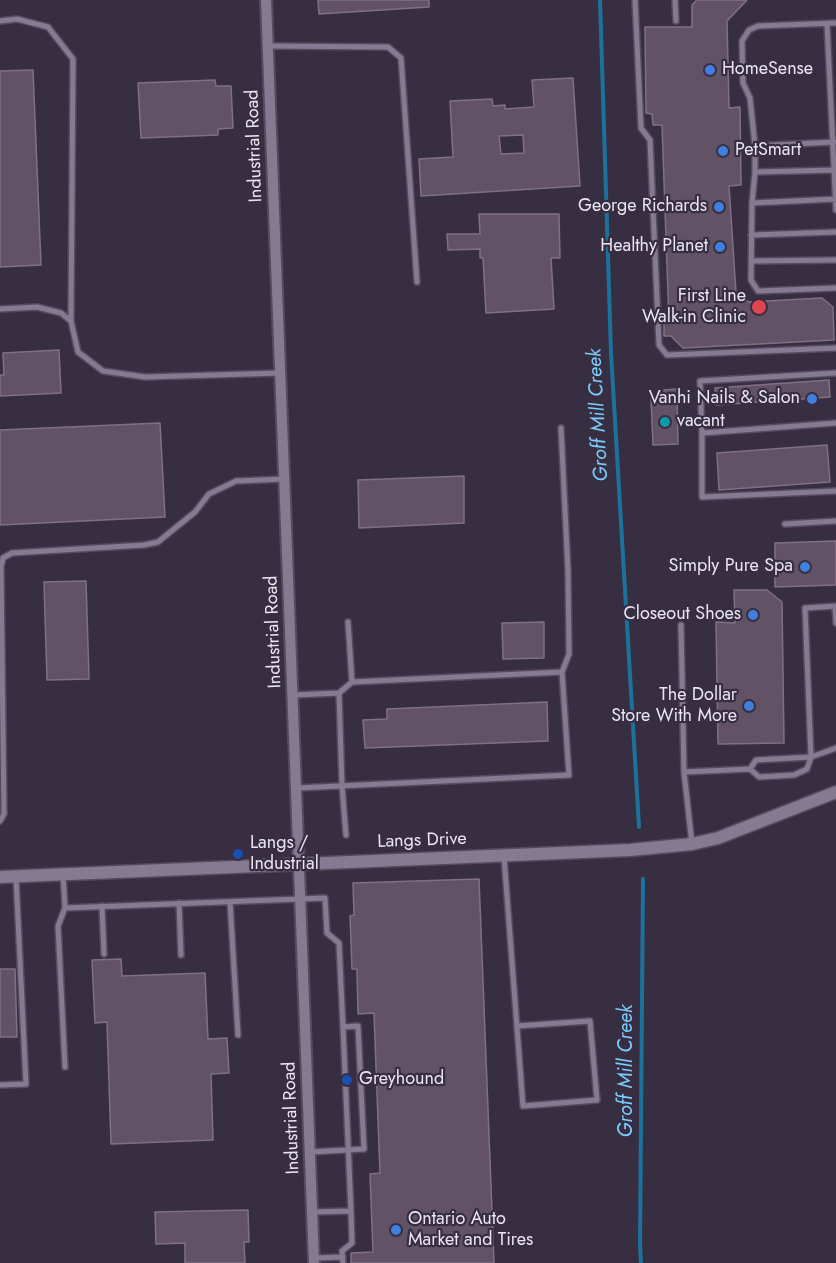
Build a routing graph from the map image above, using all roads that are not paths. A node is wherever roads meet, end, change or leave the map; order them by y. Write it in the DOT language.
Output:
graph roads {
  1 [pos="266,0"];
  2 [pos="635,0"];
  3 [pos="675,0"];
  4 [pos="0,21"];
  5 [pos="676,21"];
  6 [pos="827,24"];
  7 [pos="836,24"];
  8 [pos="268,46"];
  9 [pos="834,142"];
  10 [pos="755,146"];
  11 [pos="835,170"];
  12 [pos="755,172"];
  13 [pos="836,199"];
  14 [pos="752,203"];
  15 [pos="836,210"];
  16 [pos="836,232"];
  17 [pos="751,236"];
  18 [pos="836,260"];
  19 [pos="751,261"];
  20 [pos="417,282"];
  21 [pos="836,288"];
  22 [pos="0,309"];
  23 [pos="71,321"];
  24 [pos="836,348"];
  25 [pos="281,373"];
  26 [pos="836,373"];
  27 [pos="836,423"];
  28 [pos="561,428"];
  29 [pos="702,433"];
  30 [pos="285,479"];
  31 [pos="836,491"];
  32 [pos="836,521"];
  33 [pos="785,524"];
  34 [pos="835,606"];
  35 [pos="348,622"];
  36 [pos="836,623"];
  37 [pos="681,625"];
  38 [pos="562,672"];
  39 [pos="352,682"];
  40 [pos="339,693"];
  41 [pos="293,695"];
  42 [pos="836,748"];
  43 [pos="811,757"];
  44 [pos="750,769"];
  45 [pos="684,772"];
  46 [pos="342,786"];
  47 [pos="297,788"];
  48 [pos="836,792"];
  49 [pos="0,821"];
  50 [pos="346,835"];
  51 [pos="692,844"];
  52 [pos="504,855"];
  53 [pos="300,864"];
  54 [pos="63,874"];
  55 [pos="16,876"];
  56 [pos="0,877"];
  57 [pos="301,899"];
  58 [pos="230,902"];
  59 [pos="179,903"];
  60 [pos="102,906"];
  61 [pos="65,908"];
  62 [pos="104,954"];
  63 [pos="181,955"];
  64 [pos="517,1026"];
  65 [pos="343,1027"];
  66 [pos="238,1035"];
  67 [pos="65,1067"];
  68 [pos="0,1085"];
  69 [pos="348,1150"];
  70 [pos="310,1152"];
  71 [pos="351,1211"];
  72 [pos="312,1212"];
  73 [pos="343,1260"];
  74 [pos="314,1261"];
  1 -- 8 [label="street, Industrial Road"];
  2 -- 24 [label="lane"];
  3 -- 5 [label="lane"];
  4 -- 23 [label="lane"];
  6 -- 7 [label="lane"];
  6 -- 9 [label="lane"];
  6 -- 10 [label="lane"];
  8 -- 20 [label="lane"];
  8 -- 25 [label="street, Industrial Road"];
  9 -- 10 [label="lane"];
  9 -- 11 [label="lane"];
  10 -- 12 [label="lane"];
  11 -- 12 [label="lane"];
  11 -- 13 [label="lane"];
  12 -- 14 [label="lane"];
  13 -- 14 [label="lane"];
  13 -- 15 [label="lane"];
  14 -- 17 [label="lane"];
  16 -- 17 [label="lane"];
  17 -- 19 [label="lane"];
  18 -- 19 [label="lane"];
  19 -- 21 [label="lane"];
  22 -- 23 [label="lane"];
  23 -- 25 [label="lane"];
  25 -- 30 [label="street, Industrial Road"];
  26 -- 29 [label="lane"];
  27 -- 29 [label="lane"];
  28 -- 38 [label="lane"];
  29 -- 31 [label="lane"];
  30 -- 41 [label="street, Industrial Road"];
  30 -- 49 [label="lane"];
  32 -- 33 [label="lane"];
  34 -- 36 [label="lane"];
  34 -- 43 [label="lane"];
  35 -- 39 [label="lane"];
  37 -- 45 [label="lane"];
  38 -- 39 [label="lane"];
  38 -- 46 [label="lane"];
  39 -- 40 [label="lane"];
  40 -- 41 [label="lane"];
  40 -- 46 [label="lane"];
  41 -- 47 [label="street, Industrial Road"];
  42 -- 43 [label="lane"];
  43 -- 44 [label="lane"];
  43 -- 44 [label="lane"];
  44 -- 45 [label="lane"];
  45 -- 51 [label="lane"];
  46 -- 47 [label="lane"];
  46 -- 50 [label="lane"];
  47 -- 53 [label="street, Industrial Road"];
  48 -- 51 [label="street, Langs Drive"];
  51 -- 52 [label="street, Langs Drive"];
  52 -- 53 [label="street, Langs Drive"];
  52 -- 64 [label="lane"];
  53 -- 54 [label="street, Langs Drive"];
  53 -- 57 [label="street, Industrial Road"];
  54 -- 55 [label="street, Langs Drive"];
  54 -- 61 [label="lane"];
  55 -- 56 [label="street, Langs Drive"];
  55 -- 68 [label="lane"];
  57 -- 58 [label="lane"];
  57 -- 65 [label="lane"];
  57 -- 70 [label="street, Industrial Road"];
  58 -- 59 [label="lane"];
  58 -- 66 [label="lane"];
  59 -- 60 [label="lane"];
  59 -- 63 [label="lane"];
  60 -- 61 [label="lane"];
  60 -- 62 [label="lane"];
  61 -- 67 [label="lane"];
  64 -- 64 [label="lane"];
  65 -- 69 [label="lane"];
  65 -- 69 [label="lane"];
  69 -- 70 [label="lane"];
  69 -- 71 [label="lane"];
  70 -- 72 [label="street, Industrial Road"];
  71 -- 72 [label="lane"];
  71 -- 73 [label="lane"];
  72 -- 74 [label="street, Industrial Road"];
  73 -- 74 [label="lane"];
}
